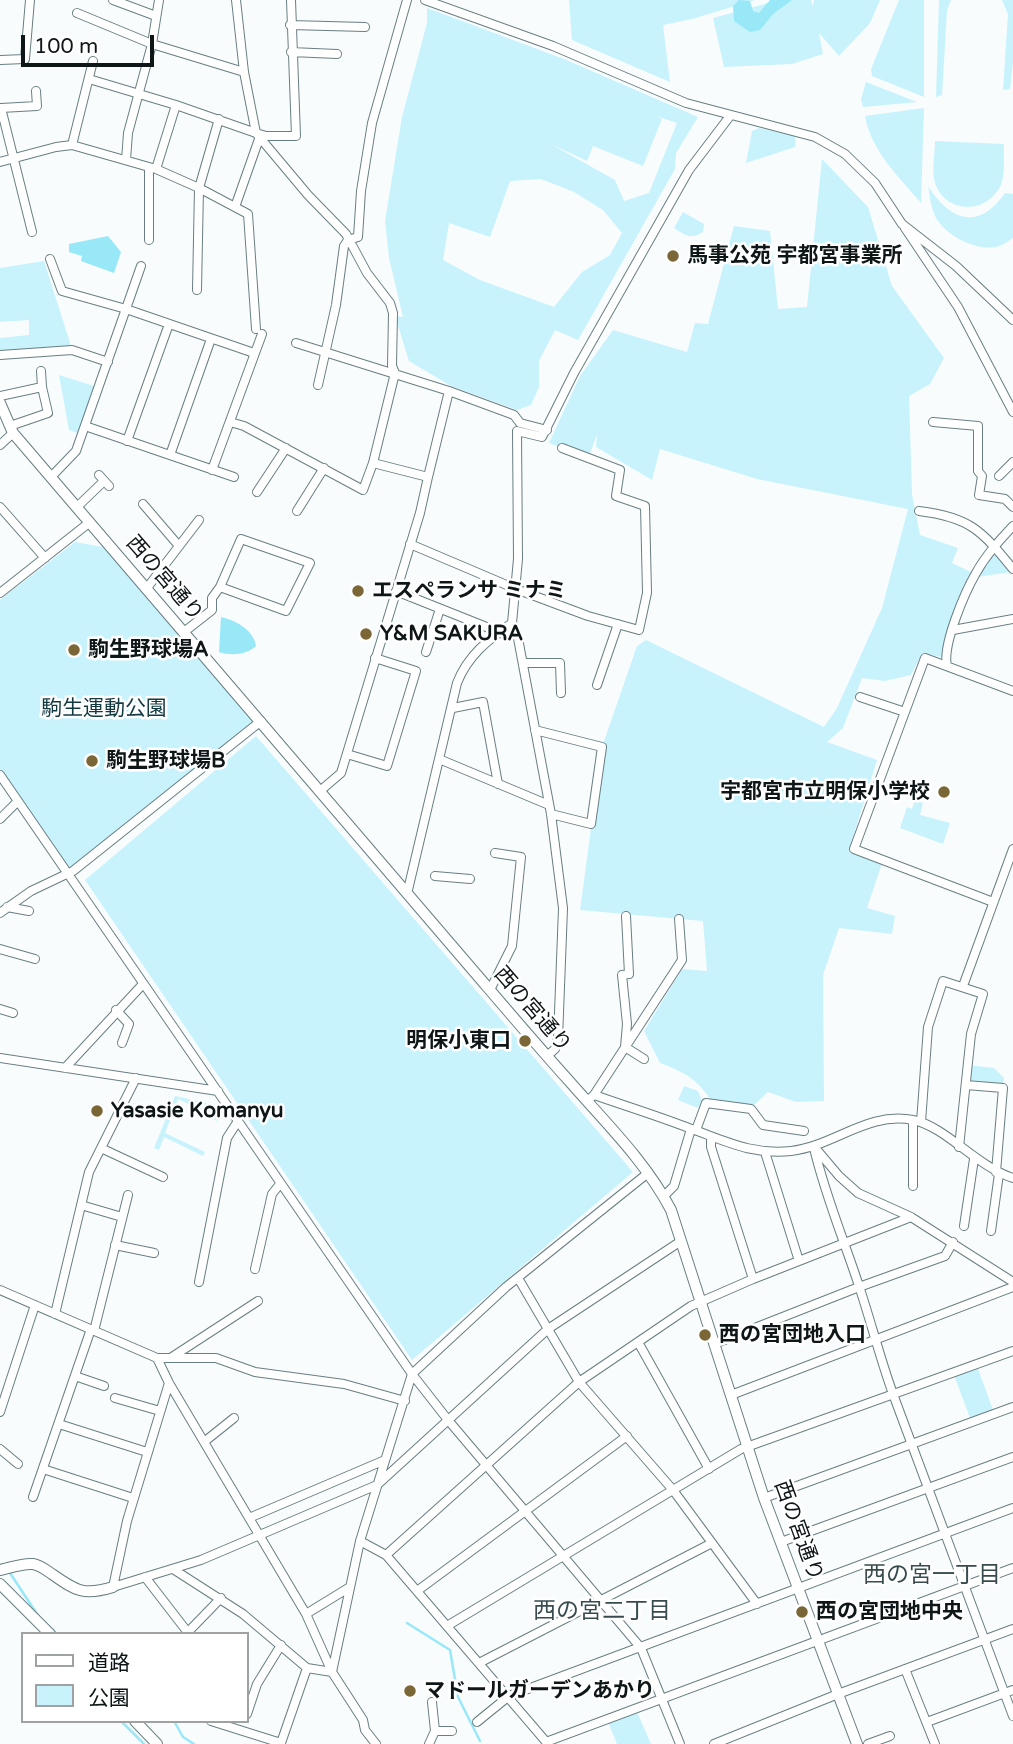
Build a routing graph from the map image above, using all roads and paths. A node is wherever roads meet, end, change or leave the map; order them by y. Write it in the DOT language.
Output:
graph roads {
  1 [pos="30,0"];
  2 [pos="113,0"];
  3 [pos="159,0"];
  4 [pos="236,0"];
  5 [pos="291,0"];
  6 [pos="407,0"];
  7 [pos="425,0"];
  8 [pos="77,13"];
  9 [pos="156,16"];
  10 [pos="290,25"];
  11 [pos="366,27"];
  12 [pos="152,44"];
  13 [pos="292,52"];
  14 [pos="337,54"];
  15 [pos="0,60"];
  16 [pos="93,61"];
  17 [pos="244,72"];
  18 [pos="89,79"];
  19 [pos="36,91"];
  20 [pos="138,94"];
  21 [pos="176,105"];
  22 [pos="730,116"];
  23 [pos="219,119"];
  24 [pos="258,136"];
  25 [pos="72,145"];
  26 [pos="13,159"];
  27 [pos="126,160"];
  28 [pos="0,162"];
  29 [pos="153,168"];
  30 [pos="199,188"];
  31 [pos="234,207"];
  32 [pos="902,224"];
  33 [pos="32,232"];
  34 [pos="149,240"];
  35 [pos="348,240"];
  36 [pos="50,258"];
  37 [pos="141,266"];
  38 [pos="197,290"];
  39 [pos="126,309"];
  40 [pos="1013,320"];
  41 [pos="169,324"];
  42 [pos="211,339"];
  43 [pos="296,344"];
  44 [pos="325,352"];
  45 [pos="254,353"];
  46 [pos="0,355"];
  47 [pos="108,362"];
  48 [pos="41,371"];
  49 [pos="394,373"];
  50 [pos="318,385"];
  51 [pos="42,387"];
  52 [pos="449,391"];
  53 [pos="0,396"];
  54 [pos="0,403"];
  55 [pos="1013,412"];
  56 [pos="230,422"];
  57 [pos="933,422"];
  58 [pos="85,425"];
  59 [pos="519,427"];
  60 [pos="11,429"];
  61 [pos="127,441"];
  62 [pos="0,445"];
  63 [pos="562,448"];
  64 [pos="286,449"];
  65 [pos="170,456"];
  66 [pos="1013,462"];
  67 [pos="373,463"];
  68 [pos="324,468"];
  69 [pos="212,470"];
  70 [pos="999,476"];
  71 [pos="51,477"];
  72 [pos="234,477"];
  73 [pos="428,477"];
  74 [pos="104,481"];
  75 [pos="257,492"];
  76 [pos="143,504"];
  77 [pos="0,507"];
  78 [pos="77,507"];
  79 [pos="1013,507"];
  80 [pos="297,511"];
  81 [pos="919,511"];
  82 [pos="199,520"];
  83 [pos="90,522"];
  84 [pos="1013,526"];
  85 [pos="410,544"];
  86 [pos="179,546"];
  87 [pos="994,546"];
  88 [pos="44,558"];
  89 [pos="1013,569"];
  90 [pos="220,587"];
  91 [pos="147,588"];
  92 [pos="516,589"];
  93 [pos="396,591"];
  94 [pos="0,593"];
  95 [pos="440,609"];
  96 [pos="1013,619"];
  97 [pos="512,623"];
  98 [pos="618,624"];
  99 [pos="953,631"];
  100 [pos="184,632"];
  101 [pos="499,632"];
  102 [pos="426,652"];
  103 [pos="375,658"];
  104 [pos="523,663"];
  105 [pos="947,666"];
  106 [pos="597,684"];
  107 [pos="1013,690"];
  108 [pos="561,693"];
  109 [pos="860,697"];
  110 [pos="453,708"];
  111 [pos="905,712"];
  112 [pos="261,721"];
  113 [pos="535,730"];
  114 [pos="347,754"];
  115 [pos="439,759"];
  116 [pos="0,775"];
  117 [pos="498,784"];
  118 [pos="320,791"];
  119 [pos="18,801"];
  120 [pos="550,809"];
  121 [pos="0,819"];
  122 [pos="1013,849"];
  123 [pos="495,853"];
  124 [pos="68,874"];
  125 [pos="435,876"];
  126 [pos="470,879"];
  127 [pos="407,894"];
  128 [pos="993,902"];
  129 [pos="3,910"];
  130 [pos="29,911"];
  131 [pos="626,916"];
  132 [pos="679,919"];
  133 [pos="0,949"];
  134 [pos="35,959"];
  135 [pos="143,984"];
  136 [pos="963,986"];
  137 [pos="490,990"];
  138 [pos="0,1009"];
  139 [pos="116,1010"];
  140 [pos="13,1013"];
  141 [pos="122,1043"];
  142 [pos="625,1047"];
  143 [pos="547,1056"];
  144 [pos="0,1058"];
  145 [pos="644,1059"];
  146 [pos="65,1068"];
  147 [pos="136,1079"];
  148 [pos="966,1085"];
  149 [pos="218,1091"];
  150 [pos="590,1098"];
  151 [pos="238,1121"];
  152 [pos="917,1121"];
  153 [pos="693,1129"];
  154 [pos="804,1131"];
  155 [pos="710,1137"];
  156 [pos="814,1147"];
  157 [pos="959,1147"];
  158 [pos="103,1149"];
  159 [pos="765,1153"];
  160 [pos="974,1159"];
  161 [pos="648,1173"];
  162 [pos="997,1173"];
  163 [pos="163,1177"];
  164 [pos="1013,1178"];
  165 [pos="280,1184"];
  166 [pos="913,1186"];
  167 [pos="128,1195"];
  168 [pos="664,1196"];
  169 [pos="81,1205"];
  170 [pos="122,1217"];
  171 [pos="911,1217"];
  172 [pos="964,1226"];
  173 [pos="991,1231"];
  174 [pos="681,1241"];
  175 [pos="953,1242"];
  176 [pos="115,1245"];
  177 [pos="845,1245"];
  178 [pos="154,1253"];
  179 [pos="799,1261"];
  180 [pos="255,1269"];
  181 [pos="518,1278"];
  182 [pos="753,1279"];
  183 [pos="199,1282"];
  184 [pos="1013,1285"];
  185 [pos="859,1287"];
  186 [pos="0,1290"];
  187 [pos="258,1301"];
  188 [pos="700,1301"];
  189 [pos="35,1305"];
  190 [pos="55,1314"];
  191 [pos="548,1329"];
  192 [pos="93,1330"];
  193 [pos="638,1342"];
  194 [pos="875,1342"];
  195 [pos="714,1344"];
  196 [pos="1013,1351"];
  197 [pos="157,1358"];
  198 [pos="170,1358"];
  199 [pos="412,1374"];
  200 [pos="75,1376"];
  201 [pos="169,1382"];
  202 [pos="579,1382"];
  203 [pos="104,1386"];
  204 [pos="893,1394"];
  205 [pos="731,1395"];
  206 [pos="115,1398"];
  207 [pos="405,1401"];
  208 [pos="1013,1407"];
  209 [pos="0,1412"];
  210 [pos="160,1412"];
  211 [pos="234,1418"];
  212 [pos="448,1420"];
  213 [pos="59,1424"];
  214 [pos="627,1436"];
  215 [pos="204,1442"];
  216 [pos="911,1444"];
  217 [pos="747,1447"];
  218 [pos="0,1449"];
  219 [pos="148,1452"];
  220 [pos="1013,1457"];
  221 [pos="385,1461"];
  222 [pos="18,1464"];
  223 [pos="487,1465"];
  224 [pos="43,1469"];
  225 [pos="709,1469"];
  226 [pos="377,1485"];
  227 [pos="928,1489"];
  228 [pos="673,1490"];
  229 [pos="33,1497"];
  230 [pos="134,1498"];
  231 [pos="764,1498"];
  232 [pos="1013,1508"];
  233 [pos="526,1511"];
  234 [pos="249,1518"];
  235 [pos="945,1533"];
  236 [pos="259,1535"];
  237 [pos="360,1541"];
  238 [pos="712,1542"];
  239 [pos="781,1542"];
  240 [pos="386,1555"];
  241 [pos="565,1555"];
  242 [pos="1013,1568"];
  243 [pos="5,1569"];
  244 [pos="173,1569"];
  245 [pos="145,1577"];
  246 [pos="0,1584"];
  247 [pos="965,1586"];
  248 [pos="113,1587"];
  249 [pos="350,1587"];
  250 [pos="798,1588"];
  251 [pos="417,1591"];
  252 [pos="220,1598"];
  253 [pos="601,1600"];
  254 [pos="757,1604"];
  255 [pos="306,1614"];
  256 [pos="447,1626"];
  257 [pos="1013,1629"];
  258 [pos="48,1632"];
  259 [pos="188,1632"];
  260 [pos="190,1632"];
  261 [pos="985,1639"];
  262 [pos="818,1641"];
  263 [pos="281,1645"];
  264 [pos="641,1648"];
  265 [pos="479,1663"];
  266 [pos="307,1668"];
  267 [pos="905,1669"];
  268 [pos="332,1672"];
  269 [pos="1009,1691"];
  270 [pos="838,1694"];
  271 [pos="509,1696"];
  272 [pos="661,1701"];
  273 [pos="432,1702"];
  274 [pos="248,1711"];
  275 [pos="1013,1716"];
  276 [pos="477,1722"];
  277 [pos="137,1723"];
  278 [pos="217,1723"];
  279 [pos="244,1723"];
  280 [pos="927,1723"];
  281 [pos="242,1731"];
  282 [pos="435,1731"];
  283 [pos="452,1731"];
  284 [pos="890,1736"];
  285 [pos="547,1743"];
  286 [pos="157,1744"];
  287 [pos="376,1744"];
  288 [pos="429,1744"];
  289 [pos="680,1744"];
  290 [pos="714,1744"];
  291 [pos="857,1744"];
  292 [pos="868,1744"];
  293 [pos="935,1744"];
  1 -- 15 [label="street"];
  2 -- 9 [label="street"];
  3 -- 9 [label="street"];
  4 -- 17 [label="street"];
  5 -- 10 [label="street"];
  6 -- 35 [label="street"];
  7 -- 22 [label="street"];
  8 -- 12 [label="street"];
  9 -- 12 [label="street"];
  10 -- 11 [label="street"];
  10 -- 13 [label="street"];
  12 -- 17 [label="street"];
  12 -- 20 [label="street"];
  13 -- 14 [label="street"];
  13 -- 24 [label="street"];
  16 -- 18 [label="street"];
  17 -- 24 [label="street"];
  18 -- 20 [label="street"];
  18 -- 25 [label="street"];
  19 -- 26 [label="street"];
  20 -- 21 [label="street"];
  20 -- 27 [label="street"];
  21 -- 23 [label="street"];
  21 -- 29 [label="street"];
  22 -- 32 [label="street"];
  22 -- 59 [label="street"];
  23 -- 24 [label="street"];
  23 -- 30 [label="street"];
  24 -- 31 [label="street"];
  24 -- 35 [label="street"];
  25 -- 26 [label="street"];
  25 -- 27 [label="street"];
  26 -- 28 [label="street"];
  26 -- 33 [label="street"];
  27 -- 29 [label="street"];
  29 -- 30 [label="street"];
  29 -- 34 [label="street"];
  30 -- 31 [label="street"];
  30 -- 38 [label="street"];
  31 -- 45 [label="street"];
  32 -- 40 [label="street"];
  32 -- 55 [label="street"];
  35 -- 44 [label="street"];
  35 -- 49 [label="street"];
  36 -- 39 [label="street"];
  37 -- 39 [label="street"];
  39 -- 41 [label="street"];
  39 -- 47 [label="street"];
  41 -- 42 [label="street"];
  41 -- 61 [label="street"];
  42 -- 45 [label="street"];
  42 -- 65 [label="street"];
  43 -- 44 [label="street"];
  44 -- 49 [label="street"];
  44 -- 50 [label="street"];
  45 -- 56 [label="street"];
  46 -- 47 [label="street"];
  47 -- 58 [label="street"];
  48 -- 51 [label="street"];
  49 -- 52 [label="street"];
  49 -- 67 [label="street"];
  51 -- 53 [label="street"];
  51 -- 60 [label="street"];
  52 -- 59 [label="street"];
  52 -- 73 [label="street"];
  54 -- 60 [label="street, 西の宮通り"];
  56 -- 64 [label="street"];
  56 -- 69 [label="street"];
  57 -- 79 [label="street"];
  58 -- 61 [label="street"];
  58 -- 71 [label="street"];
  59 -- 92 [label="street"];
  60 -- 62 [label="street"];
  60 -- 71 [label="street, 西の宮通り"];
  61 -- 65 [label="street"];
  63 -- 98 [label="street"];
  64 -- 68 [label="street"];
  64 -- 75 [label="street"];
  65 -- 69 [label="street"];
  66 -- 70 [label="street"];
  67 -- 68 [label="street"];
  67 -- 73 [label="street"];
  68 -- 80 [label="street"];
  69 -- 72 [label="street"];
  71 -- 78 [label="street, 西の宮通り"];
  73 -- 85 [label="street"];
  74 -- 78 [label="street"];
  76 -- 86 [label="street"];
  77 -- 88 [label="street"];
  78 -- 83 [label="street, 西の宮通り"];
  81 -- 87 [label="street"];
  82 -- 86 [label="street"];
  83 -- 88 [label="street"];
  83 -- 91 [label="street, 西の宮通り"];
  84 -- 87 [label="street"];
  85 -- 92 [label="street"];
  85 -- 93 [label="street"];
  86 -- 91 [label="street"];
  87 -- 89 [label="street"];
  87 -- 99 [label="street"];
  88 -- 94 [label="street"];
  90 -- 90 [label="street"];
  90 -- 100 [label="street"];
  91 -- 100 [label="street, 西の宮通り"];
  92 -- 97 [label="street"];
  92 -- 98 [label="street"];
  93 -- 95 [label="street"];
  93 -- 103 [label="street"];
  95 -- 101 [label="street"];
  95 -- 102 [label="street"];
  96 -- 99 [label="street"];
  97 -- 101 [label="street"];
  97 -- 104 [label="street"];
  98 -- 106 [label="street"];
  99 -- 105 [label="street"];
  100 -- 112 [label="street, 西の宮通り"];
  101 -- 110 [label="street"];
  103 -- 114 [label="street"];
  103 -- 114 [label="street"];
  104 -- 108 [label="street"];
  104 -- 113 [label="street"];
  105 -- 107 [label="street"];
  105 -- 111 [label="street"];
  109 -- 111 [label="street"];
  110 -- 115 [label="street"];
  110 -- 117 [label="street"];
  111 -- 128 [label="street"];
  112 -- 118 [label="street, 西の宮通り"];
  112 -- 124 [label="street"];
  113 -- 120 [label="street"];
  113 -- 120 [label="street"];
  114 -- 118 [label="street"];
  115 -- 117 [label="street"];
  115 -- 127 [label="street"];
  116 -- 119 [label="street"];
  117 -- 120 [label="street"];
  118 -- 127 [label="street, 西の宮通り"];
  119 -- 121 [label="street"];
  119 -- 124 [label="street"];
  120 -- 143 [label="street"];
  122 -- 128 [label="street"];
  123 -- 137 [label="street"];
  124 -- 129 [label="street"];
  124 -- 135 [label="street"];
  125 -- 126 [label="street"];
  127 -- 137 [label="street, 西の宮通り"];
  128 -- 136 [label="street"];
  129 -- 130 [label="street"];
  131 -- 142 [label="street"];
  132 -- 142 [label="street"];
  133 -- 134 [label="street"];
  135 -- 139 [label="street"];
  135 -- 149 [label="street"];
  136 -- 148 [label="street"];
  136 -- 152 [label="street"];
  137 -- 143 [label="street, 西の宮通り"];
  138 -- 140 [label="street"];
  139 -- 141 [label="street"];
  139 -- 146 [label="street"];
  142 -- 145 [label="street"];
  142 -- 150 [label="street"];
  143 -- 150 [label="street, 西の宮通り"];
  144 -- 146 [label="street"];
  146 -- 147 [label="street"];
  147 -- 149 [label="street"];
  147 -- 158 [label="street"];
  148 -- 157 [label="street"];
  148 -- 162 [label="street"];
  149 -- 151 [label="street"];
  150 -- 153 [label="street"];
  150 -- 161 [label="street, 西の宮通り"];
  151 -- 165 [label="street"];
  151 -- 183 [label="street"];
  152 -- 156 [label="street"];
  152 -- 157 [label="street"];
  152 -- 166 [label="street"];
  153 -- 154 [label="street"];
  153 -- 155 [label="street"];
  153 -- 168 [label="street"];
  155 -- 159 [label="street"];
  155 -- 182 [label="street"];
  156 -- 159 [label="street"];
  156 -- 171 [label="street"];
  156 -- 177 [label="street"];
  157 -- 160 [label="street"];
  158 -- 163 [label="street"];
  158 -- 169 [label="street"];
  159 -- 179 [label="street"];
  160 -- 162 [label="street"];
  160 -- 172 [label="street"];
  161 -- 168 [label="street, 西の宮通り"];
  161 -- 181 [label="street"];
  162 -- 164 [label="street"];
  162 -- 173 [label="street"];
  165 -- 180 [label="street"];
  165 -- 199 [label="street"];
  167 -- 170 [label="street"];
  168 -- 174 [label="street, 西の宮通り"];
  169 -- 170 [label="street"];
  169 -- 190 [label="street"];
  170 -- 176 [label="street"];
  171 -- 175 [label="street"];
  171 -- 177 [label="street"];
  174 -- 188 [label="street, 西の宮通り"];
  174 -- 191 [label="street"];
  175 -- 184 [label="street"];
  175 -- 185 [label="street"];
  176 -- 178 [label="street"];
  176 -- 192 [label="street"];
  177 -- 179 [label="street"];
  177 -- 185 [label="street"];
  179 -- 182 [label="street"];
  181 -- 191 [label="street"];
  181 -- 199 [label="street"];
  182 -- 188 [label="street"];
  184 -- 194 [label="street"];
  185 -- 194 [label="street"];
  185 -- 195 [label="street"];
  186 -- 189 [label="street"];
  187 -- 198 [label="street"];
  188 -- 193 [label="street"];
  188 -- 195 [label="street, 西の宮通り"];
  189 -- 190 [label="street"];
  189 -- 209 [label="street"];
  190 -- 192 [label="street"];
  191 -- 202 [label="street"];
  191 -- 212 [label="street"];
  192 -- 197 [label="street"];
  192 -- 200 [label="street"];
  193 -- 202 [label="street"];
  193 -- 225 [label="street"];
  194 -- 204 [label="street"];
  194 -- 205 [label="street"];
  195 -- 205 [label="street, 西の宮通り"];
  196 -- 204 [label="street"];
  197 -- 198 [label="street"];
  197 -- 201 [label="street"];
  198 -- 207 [label="street"];
  199 -- 207 [label="street"];
  199 -- 212 [label="street"];
  200 -- 203 [label="street"];
  200 -- 213 [label="street"];
  201 -- 210 [label="street"];
  201 -- 215 [label="street"];
  202 -- 214 [label="street"];
  202 -- 223 [label="street"];
  204 -- 216 [label="street"];
  204 -- 217 [label="street"];
  205 -- 217 [label="street, 西の宮通り"];
  206 -- 210 [label="street"];
  207 -- 221 [label="street"];
  208 -- 216 [label="street"];
  210 -- 219 [label="street"];
  211 -- 215 [label="street"];
  212 -- 223 [label="street"];
  212 -- 226 [label="street"];
  213 -- 219 [label="street"];
  213 -- 224 [label="street"];
  214 -- 228 [label="street"];
  214 -- 233 [label="street"];
  215 -- 234 [label="street"];
  216 -- 227 [label="street"];
  216 -- 231 [label="street"];
  217 -- 225 [label="street"];
  217 -- 231 [label="street, 西の宮通り"];
  218 -- 222 [label="street"];
  219 -- 230 [label="street"];
  220 -- 227 [label="street"];
  221 -- 226 [label="street"];
  221 -- 234 [label="street"];
  223 -- 233 [label="street"];
  223 -- 240 [label="street"];
  224 -- 229 [label="street"];
  224 -- 230 [label="street"];
  225 -- 228 [label="street"];
  226 -- 236 [label="street"];
  226 -- 237 [label="street"];
  227 -- 235 [label="street"];
  227 -- 239 [label="street"];
  228 -- 238 [label="street"];
  228 -- 241 [label="street"];
  230 -- 248 [label="street"];
  231 -- 239 [label="street, 西の宮通り"];
  232 -- 235 [label="street"];
  233 -- 241 [label="street"];
  233 -- 251 [label="street"];
  234 -- 236 [label="street"];
  235 -- 247 [label="street"];
  235 -- 250 [label="street"];
  236 -- 244 [label="street"];
  236 -- 255 [label="street"];
  237 -- 240 [label="street"];
  237 -- 249 [label="street"];
  238 -- 253 [label="street"];
  238 -- 254 [label="street"];
  239 -- 250 [label="street, 西の宮通り"];
  240 -- 251 [label="street"];
  241 -- 253 [label="street"];
  241 -- 256 [label="street"];
  242 -- 247 [label="street"];
  243 -- 248 [label="street"];
  244 -- 245 [label="street"];
  244 -- 252 [label="street"];
  245 -- 248 [label="street"];
  245 -- 259 [label="street"];
  246 -- 258 [label="street"];
  247 -- 261 [label="street"];
  247 -- 262 [label="street"];
  249 -- 255 [label="street"];
  249 -- 268 [label="street"];
  250 -- 254 [label="street"];
  250 -- 262 [label="street, 西の宮通り"];
  251 -- 256 [label="street"];
  252 -- 260 [label="street"];
  252 -- 263 [label="street"];
  253 -- 264 [label="street"];
  253 -- 265 [label="street"];
  254 -- 264 [label="street"];
  255 -- 268 [label="street"];
  256 -- 265 [label="street"];
  257 -- 261 [label="street"];
  261 -- 267 [label="street"];
  261 -- 269 [label="street"];
  262 -- 270 [label="street, 西の宮通り"];
  262 -- 272 [label="street"];
  263 -- 266 [label="street"];
  263 -- 274 [label="street"];
  264 -- 271 [label="street"];
  264 -- 272 [label="street"];
  265 -- 271 [label="street"];
  266 -- 268 [label="street"];
  266 -- 281 [label="street"];
  267 -- 270 [label="street"];
  267 -- 280 [label="street"];
  268 -- 287 [label="street"];
  269 -- 275 [label="street"];
  269 -- 280 [label="street"];
  270 -- 290 [label="street"];
  270 -- 291 [label="street, 西の宮通り"];
  271 -- 276 [label="street"];
  271 -- 285 [label="street"];
  272 -- 285 [label="street"];
  272 -- 289 [label="street"];
  273 -- 282 [label="street"];
  277 -- 286 [label="street"];
  278 -- 281 [label="street"];
  279 -- 281 [label="street"];
  280 -- 293 [label="street"];
  282 -- 283 [label="street"];
  282 -- 288 [label="street"];
  284 -- 292 [label="street"];
}
